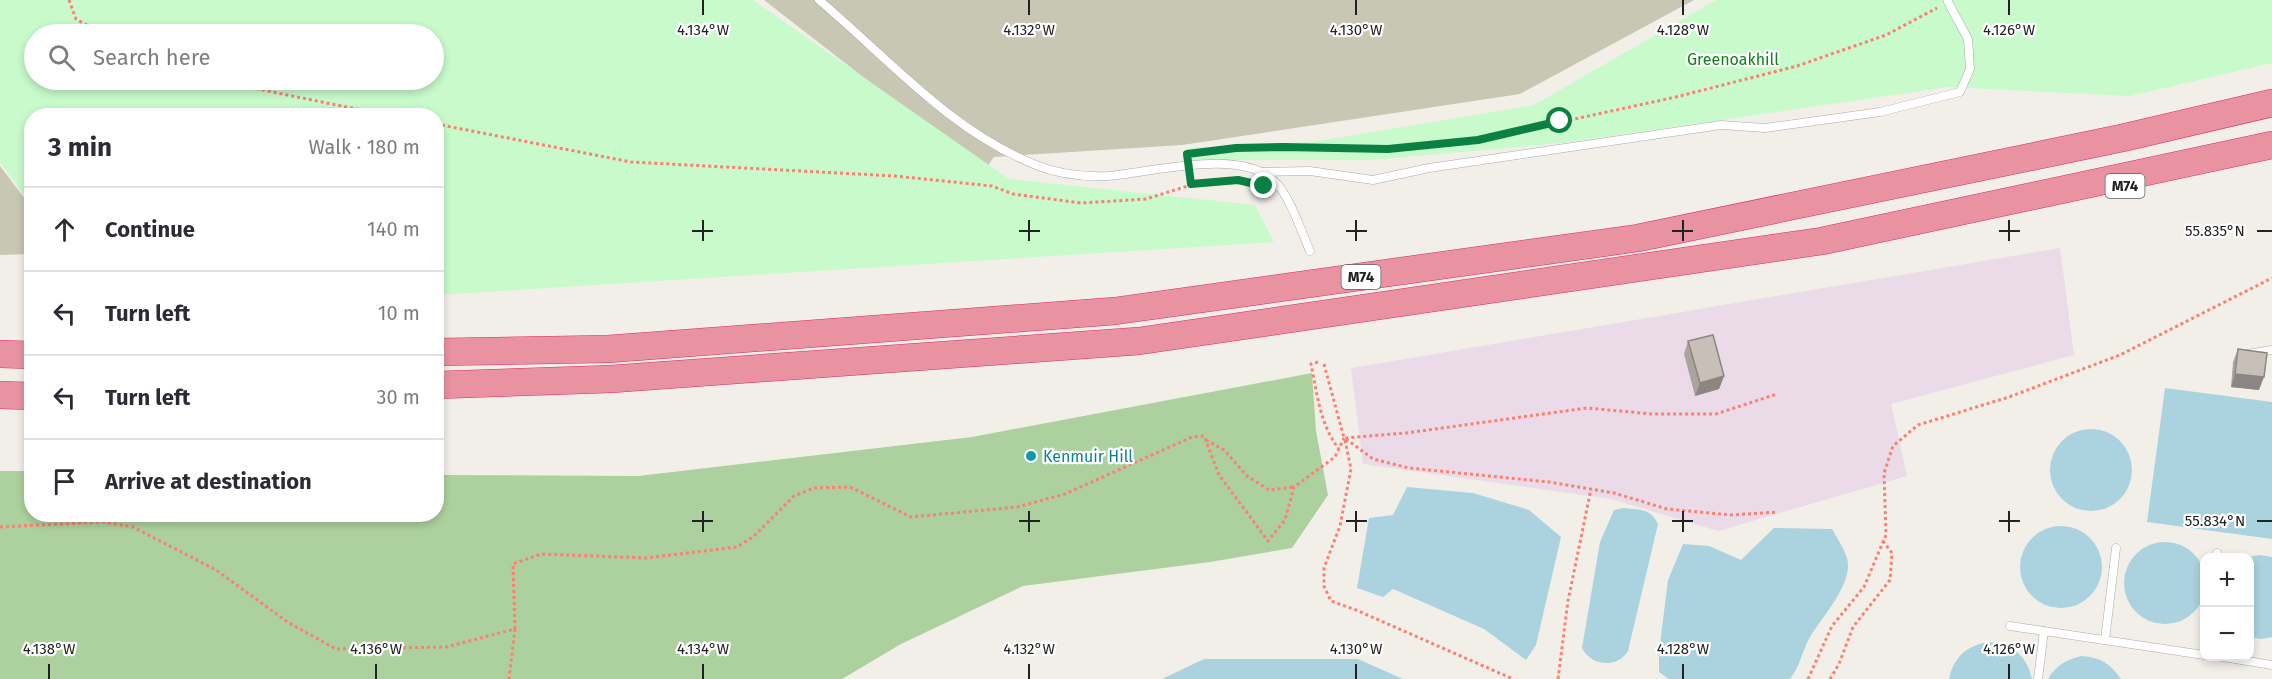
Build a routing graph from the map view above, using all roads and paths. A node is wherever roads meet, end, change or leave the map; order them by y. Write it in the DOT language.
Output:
graph roads {
  1 [pos="69,0"];
  2 [pos="819,0"];
  3 [pos="1948,2"];
  4 [pos="85,24"];
  5 [pos="263,90"];
  6 [pos="2272,103"];
  7 [pos="352,108"];
  8 [pos="444,126"];
  9 [pos="2272,145"];
  10 [pos="1216,150"];
  11 [pos="2272,162"];
  12 [pos="1189,166"];
  13 [pos="1261,172"];
  14 [pos="1191,184"];
  15 [pos="1256,184"];
  16 [pos="1977,210"];
  17 [pos="1310,251"];
  18 [pos="2272,278"];
  19 [pos="2272,350"];
  20 [pos="444,352"];
  21 [pos="0,354"];
  22 [pos="2244,354"];
  23 [pos="24,355"];
  24 [pos="1318,362"];
  25 [pos="1324,364"];
  26 [pos="444,385"];
  27 [pos="1777,394"];
  28 [pos="0,395"];
  29 [pos="24,396"];
  30 [pos="1344,438"];
  31 [pos="1205,440"];
  32 [pos="1339,449"];
  33 [pos="1294,487"];
  34 [pos="1591,489"];
  35 [pos="1778,513"];
  36 [pos="0,526"];
  37 [pos="1883,541"];
  38 [pos="2115,549"];
  39 [pos="2010,626"];
  40 [pos="515,629"];
  41 [pos="2044,631"];
  42 [pos="2105,640"];
  43 [pos="2200,654"];
  44 [pos="2244,661"];
  45 [pos="2272,665"];
  46 [pos="509,679"];
  47 [pos="1513,679"];
  48 [pos="1558,679"];
  49 [pos="1808,679"];
  50 [pos="1830,679"];
  51 [pos="2038,679"];
  1 -- 4 [label="path"];
  2 -- 12 [label="lane"];
  3 -- 10 [label="path"];
  3 -- 13 [label="lane"];
  5 -- 7 [label="path"];
  6 -- 20 [label="highway, M74"];
  8 -- 14 [label="path"];
  9 -- 16 [label="highway, M74"];
  11 -- 16 [label="highway, M74"];
  12 -- 13 [label="lane"];
  12 -- 14 [label="path"];
  13 -- 17 [label="lane"];
  14 -- 15 [label="path"];
  16 -- 26 [label="highway, M74"];
  18 -- 37 [label="path"];
  19 -- 22 [label="lane"];
  21 -- 23 [label="highway"];
  24 -- 32 [label="path"];
  25 -- 30 [label="path"];
  27 -- 30 [label="path"];
  28 -- 29 [label="highway"];
  30 -- 32 [label="path"];
  30 -- 34 [label="path"];
  30 -- 47 [label="path"];
  31 -- 33 [label="path"];
  31 -- 33 [label="path"];
  31 -- 40 [label="path"];
  32 -- 33 [label="path"];
  34 -- 35 [label="path"];
  34 -- 48 [label="path"];
  36 -- 40 [label="path"];
  37 -- 49 [label="path"];
  37 -- 50 [label="path"];
  38 -- 42 [label="lane"];
  39 -- 41 [label="lane"];
  40 -- 46 [label="path"];
  41 -- 42 [label="lane"];
  41 -- 51 [label="lane"];
  42 -- 43 [label="lane"];
  44 -- 45 [label="lane"];
}
